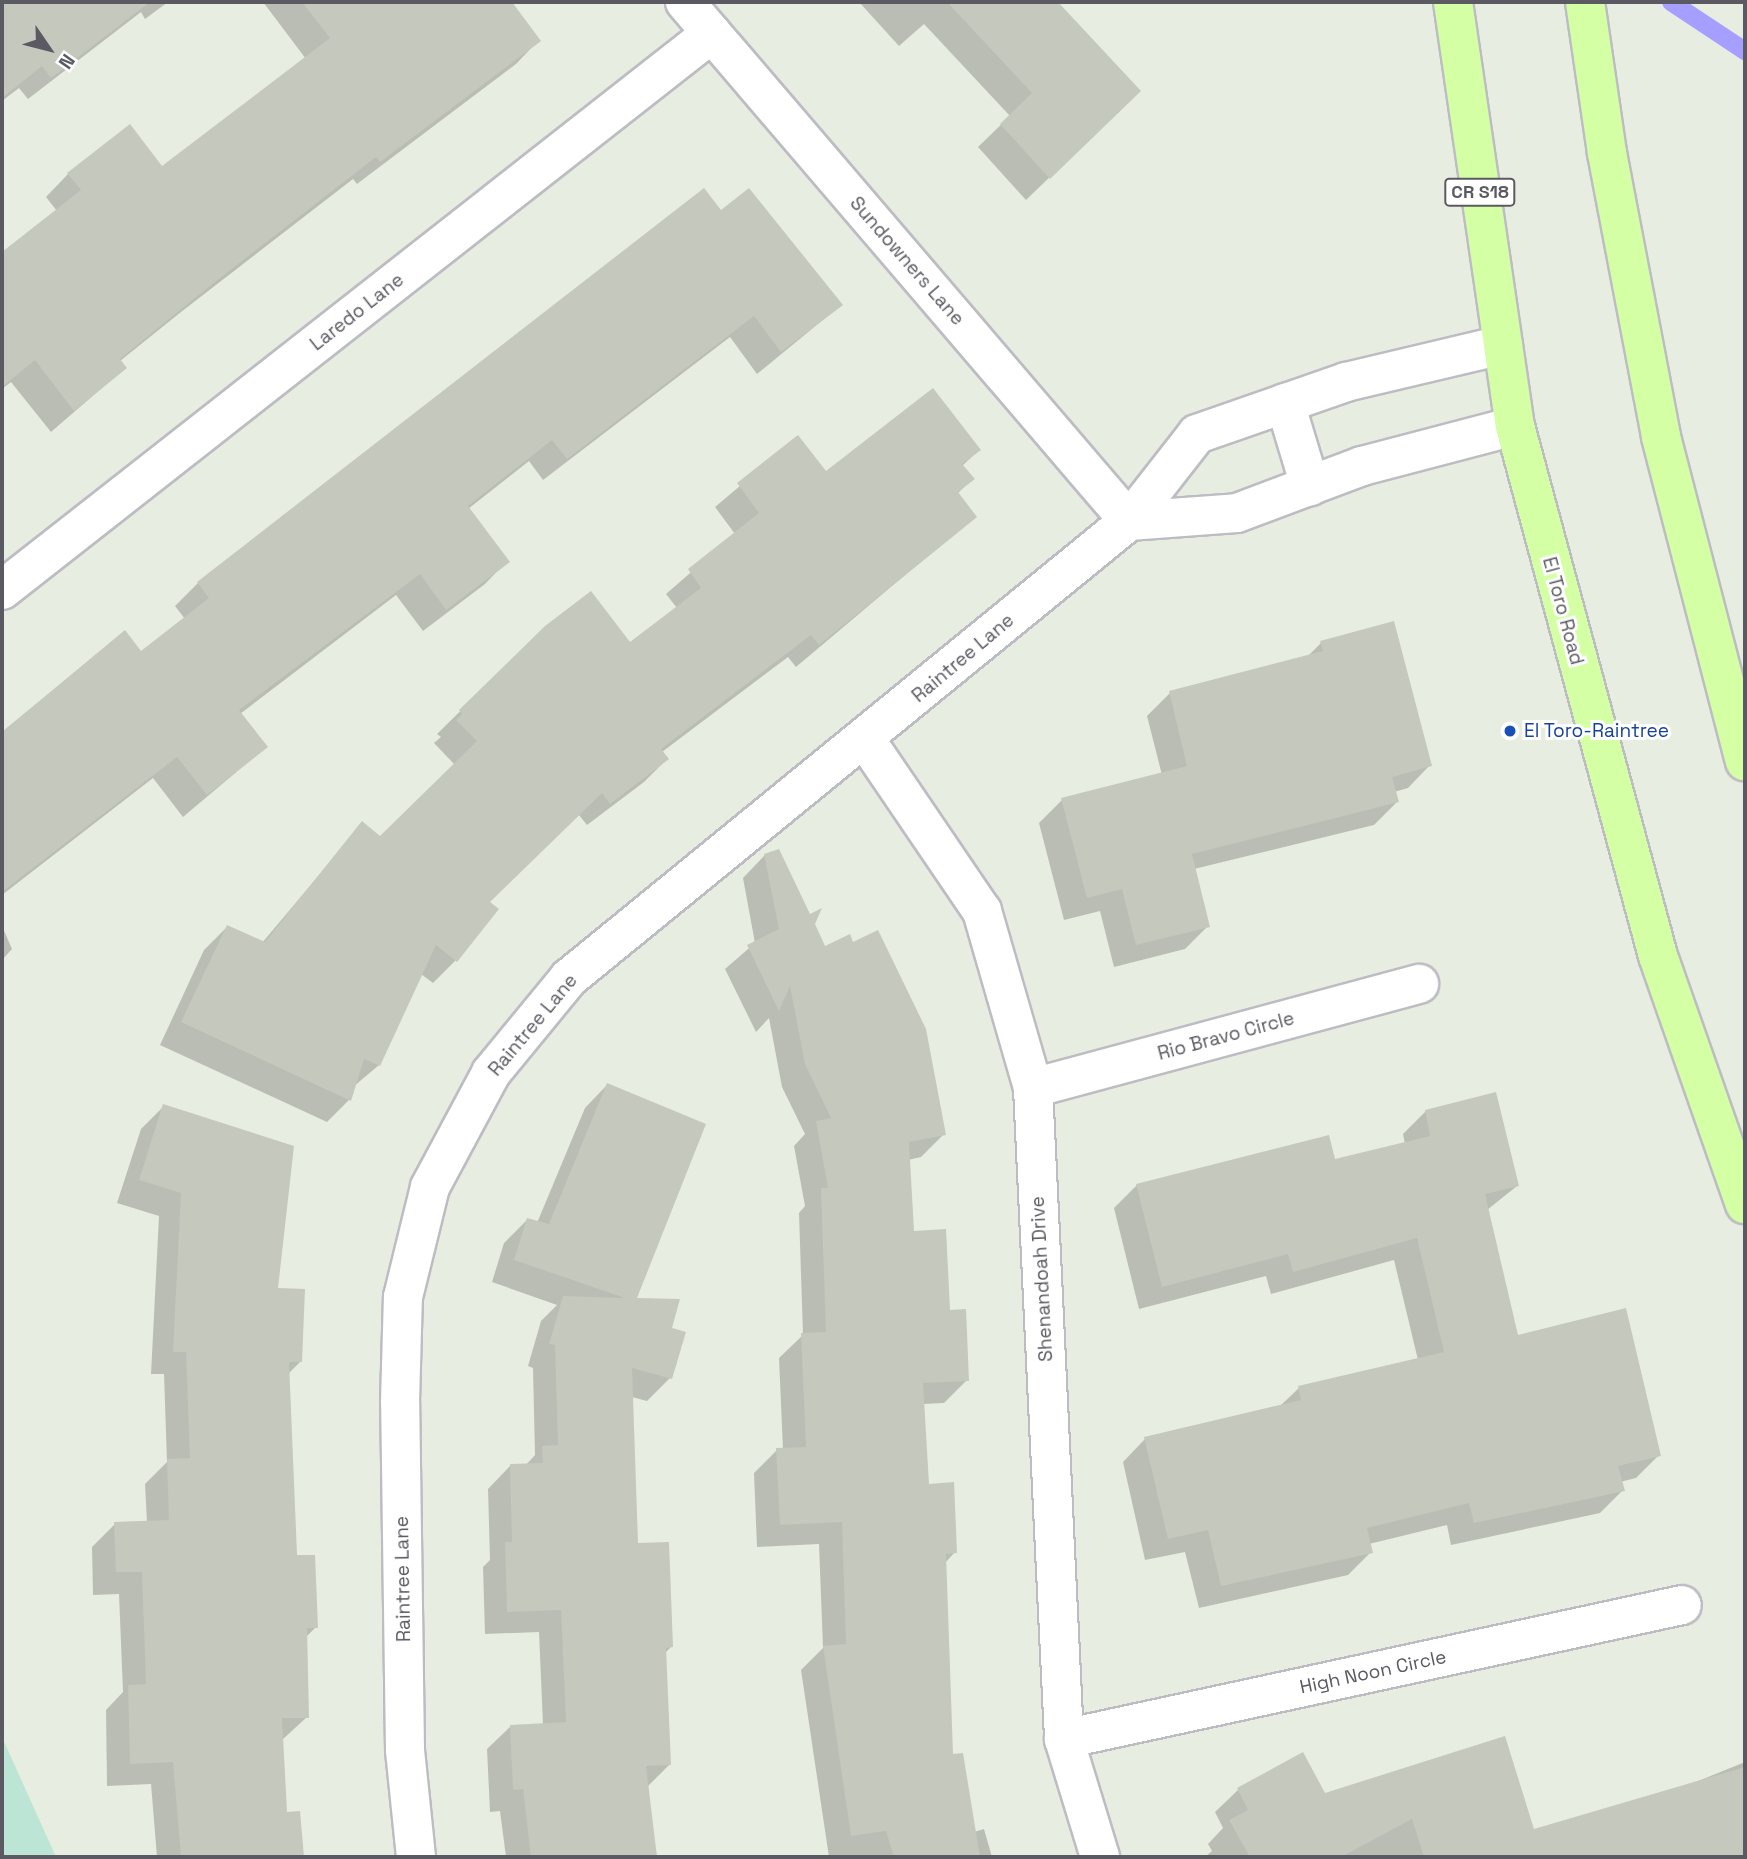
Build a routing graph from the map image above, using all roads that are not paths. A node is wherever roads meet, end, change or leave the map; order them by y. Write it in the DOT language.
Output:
graph roads {
  1 [pos="685,2"];
  2 [pos="1585,2"];
  3 [pos="1455,20"];
  4 [pos="712,33"];
  5 [pos="1503,345"];
  6 [pos="1285,402"];
  7 [pos="1515,426"];
  8 [pos="1310,486"];
  9 [pos="1129,521"];
  10 [pos="2,590"];
  11 [pos="865,739"];
  12 [pos="1745,761"];
  13 [pos="1419,984"];
  14 [pos="1033,1088"];
  15 [pos="1745,1204"];
  16 [pos="1682,1605"];
  17 [pos="1064,1739"];
  18 [pos="416,1857"];
  19 [pos="1100,1857"];
  1 -- 4 [label="street, Sundowners Lane"];
  2 -- 12 [label="main road"];
  3 -- 5 [label="main road, El Toro Road / CR S18"];
  4 -- 9 [label="street, Sundowners Lane"];
  4 -- 10 [label="street, Laredo Lane"];
  5 -- 6 [label="street, Raintree Lane"];
  5 -- 7 [label="main road, El Toro Road / CR S18"];
  6 -- 8 [label="street"];
  6 -- 9 [label="street, Raintree Lane"];
  7 -- 8 [label="street"];
  7 -- 15 [label="main road, El Toro Road / CR S18"];
  8 -- 9 [label="street"];
  9 -- 11 [label="street, Raintree Lane"];
  11 -- 14 [label="street, Shenandoah Drive"];
  11 -- 18 [label="street, Raintree Lane"];
  13 -- 14 [label="street, Rio Bravo Circle"];
  14 -- 17 [label="street, Shenandoah Drive"];
  16 -- 17 [label="street, High Noon Circle"];
  17 -- 19 [label="street, Shenandoah Drive"];
}
